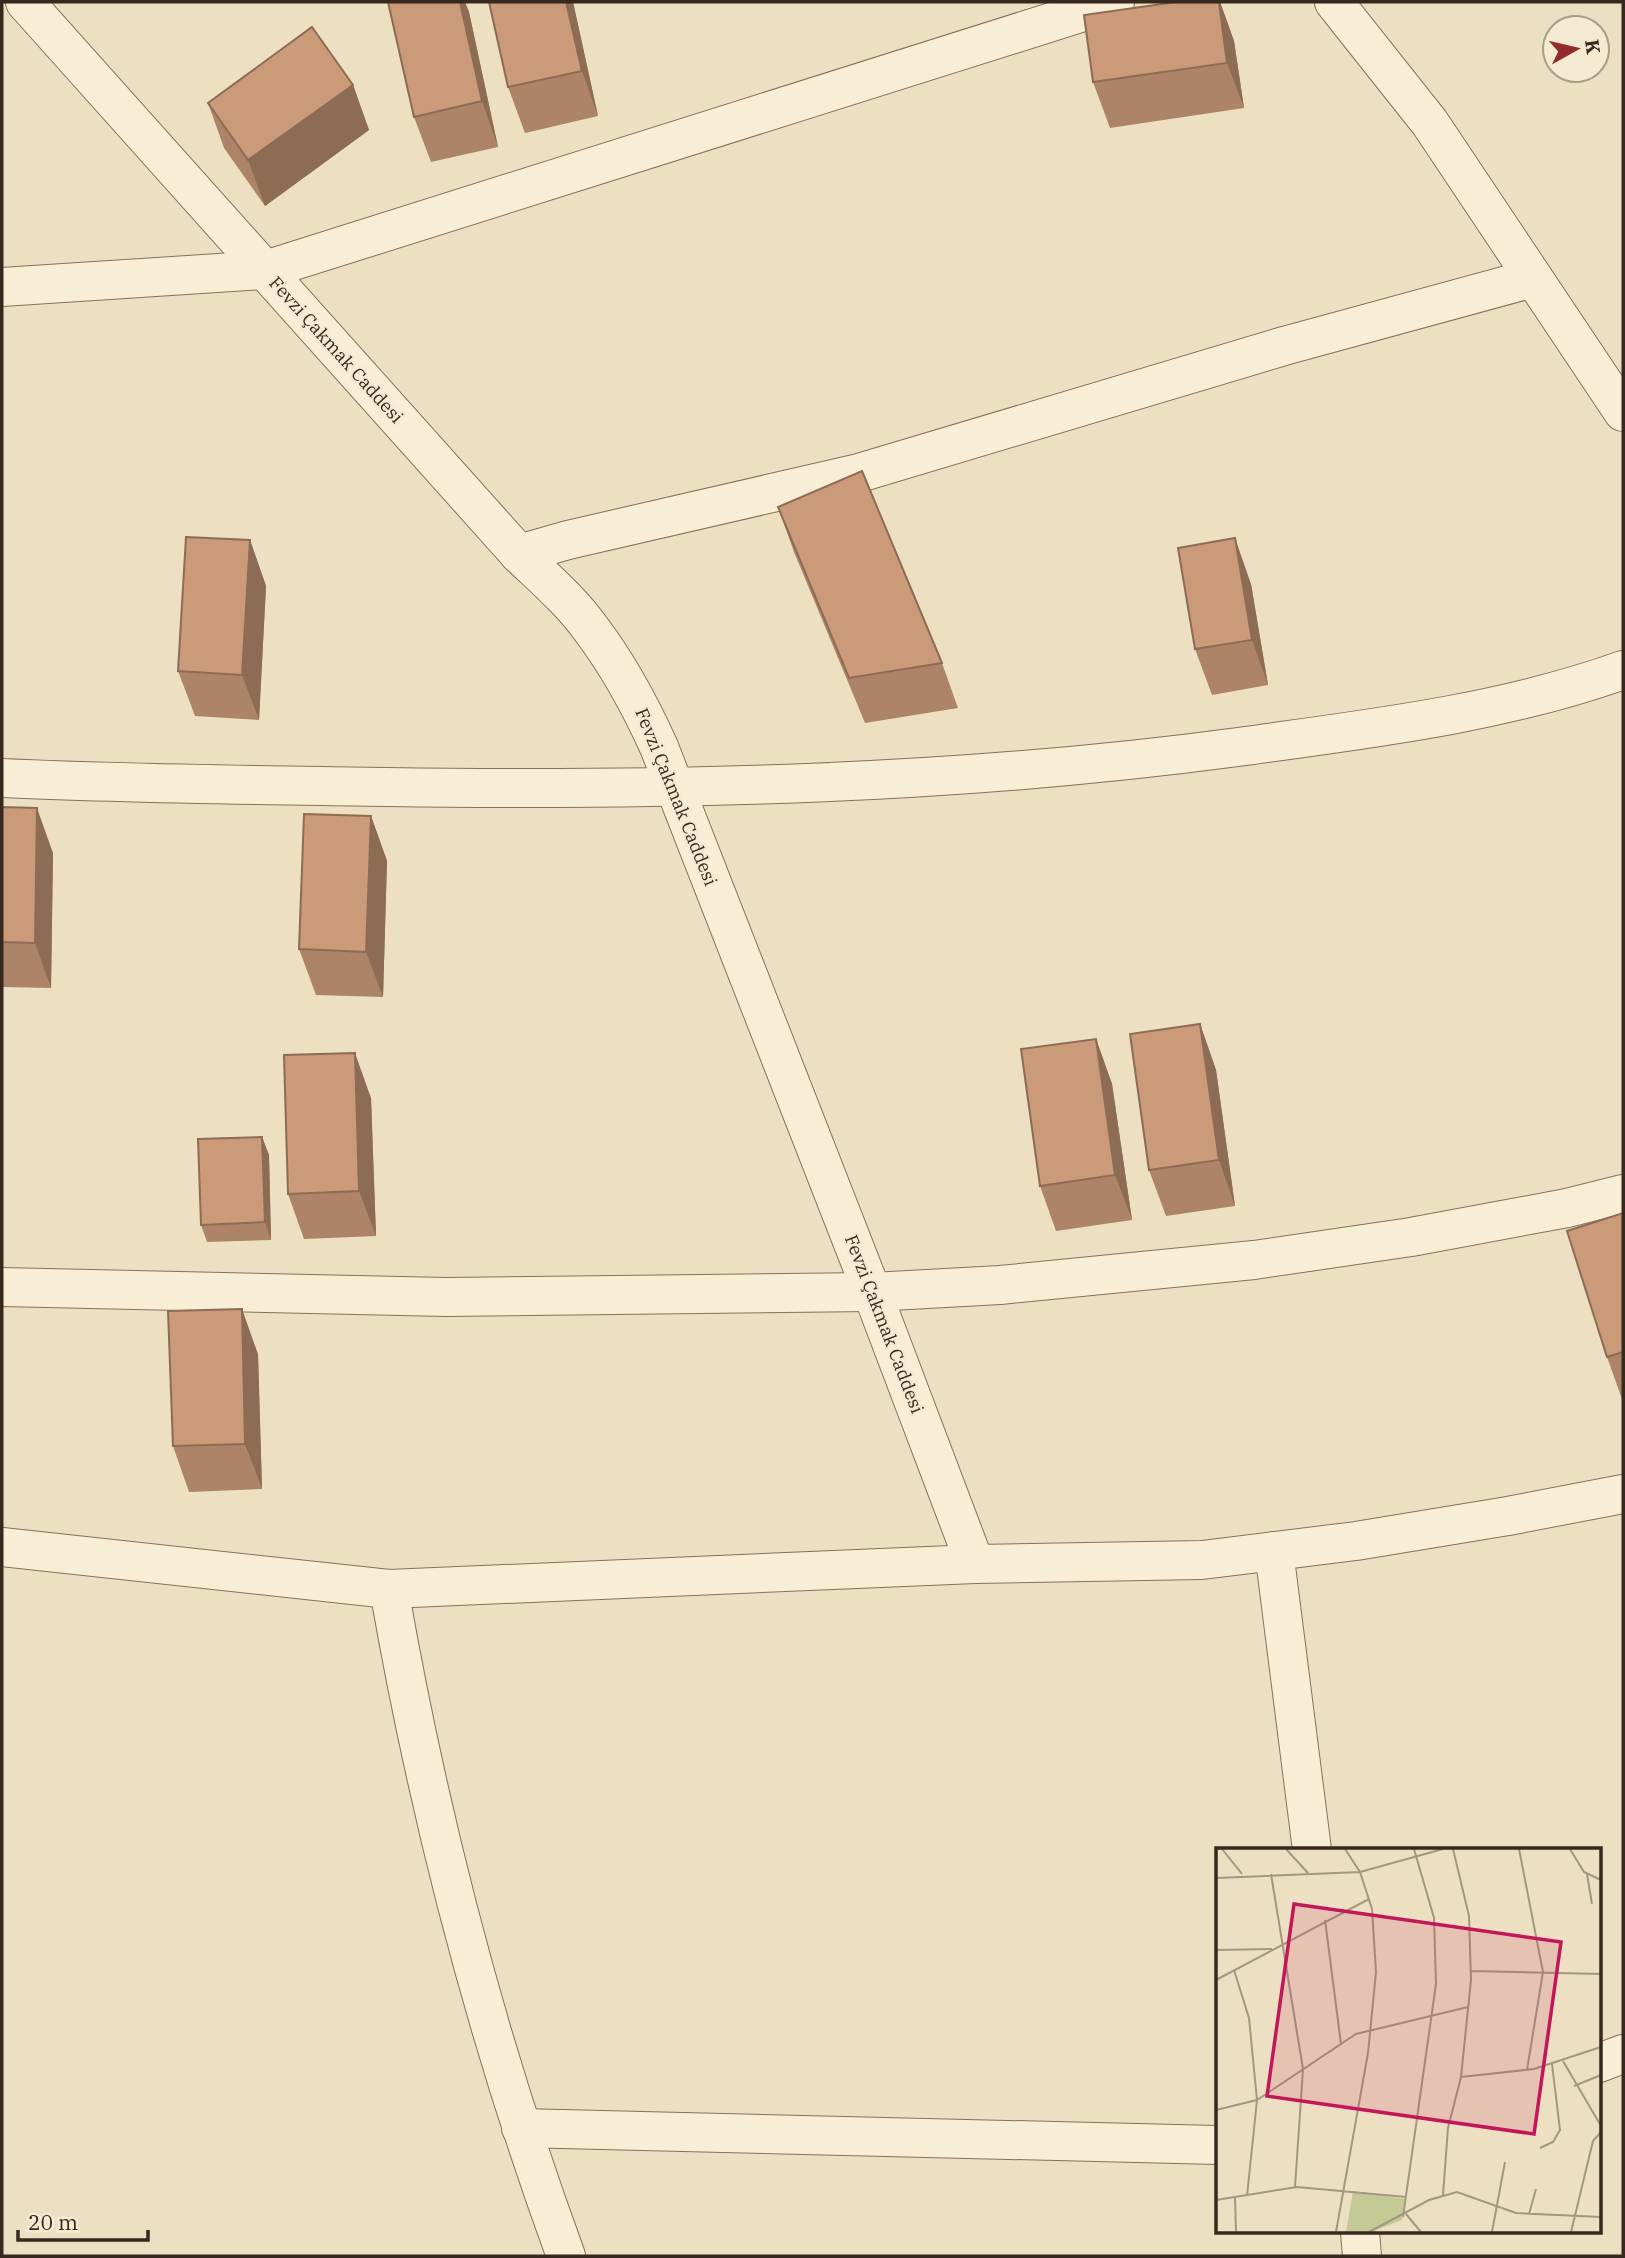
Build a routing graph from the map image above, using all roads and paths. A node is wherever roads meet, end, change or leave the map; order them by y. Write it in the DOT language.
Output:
graph roads {
  1 [pos="25,2"];
  2 [pos="1115,2"];
  3 [pos="1334,2"];
  4 [pos="265,270"];
  5 [pos="1534,278"];
  6 [pos="2,287"];
  7 [pos="1623,412"];
  8 [pos="519,554"];
  9 [pos="1623,670"];
  10 [pos="2,778"];
  11 [pos="674,788"];
  12 [pos="1623,1194"];
  13 [pos="2,1287"];
  14 [pos="872,1293"];
  15 [pos="1623,1494"];
  16 [pos="2,1547"];
  17 [pos="1274,1551"];
  18 [pos="975,1564"];
  19 [pos="389,1589"];
  20 [pos="1312,1848"];
  21 [pos="1623,2054"];
  22 [pos="1600,2063"];
  23 [pos="521,2128"];
  24 [pos="1216,2146"];
  25 [pos="1360,2234"];
  26 [pos="566,2256"];
  27 [pos="1362,2256"];
  1 -- 4 [label="street, Fevzi Çakmak Caddesi"];
  2 -- 4 [label="street"];
  3 -- 5 [label="street"];
  4 -- 6 [label="street"];
  4 -- 8 [label="street, Fevzi Çakmak Caddesi"];
  5 -- 7 [label="street"];
  5 -- 8 [label="street"];
  8 -- 11 [label="street, Fevzi Çakmak Caddesi"];
  9 -- 11 [label="street"];
  10 -- 11 [label="street"];
  11 -- 14 [label="street, Fevzi Çakmak Caddesi"];
  12 -- 14 [label="street"];
  13 -- 14 [label="street"];
  14 -- 18 [label="street, Fevzi Çakmak Caddesi"];
  15 -- 17 [label="street"];
  16 -- 19 [label="street"];
  17 -- 18 [label="street"];
  17 -- 20 [label="street"];
  18 -- 19 [label="street"];
  19 -- 23 [label="street"];
  21 -- 22 [label="street"];
  23 -- 24 [label="street"];
  23 -- 26 [label="street"];
  25 -- 27 [label="street"];
}
